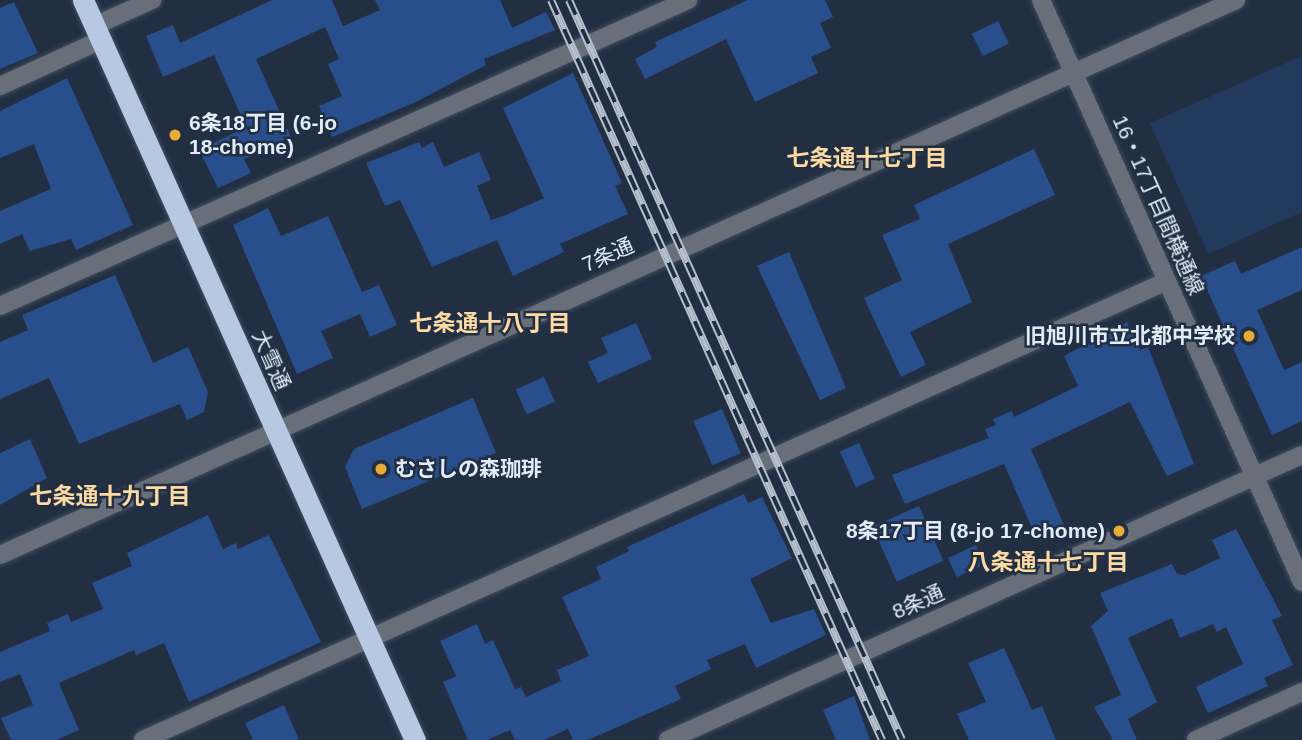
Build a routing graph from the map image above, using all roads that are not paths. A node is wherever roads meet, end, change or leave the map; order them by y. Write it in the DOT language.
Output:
graph roads {
  1 [pos="83,0"];
  2 [pos="152,0"];
  3 [pos="688,0"];
  4 [pos="1041,0"];
  5 [pos="1236,0"];
  6 [pos="97,33"];
  7 [pos="1074,74"];
  8 [pos="0,86"];
  9 [pos="183,224"];
  10 [pos="1167,281"];
  11 [pos="0,306"];
  12 [pos="276,430"];
  13 [pos="1302,455"];
  14 [pos="1255,475"];
  15 [pos="0,555"];
  16 [pos="1302,582"];
  17 [pos="369,637"];
  18 [pos="1302,692"];
  19 [pos="143,740"];
  20 [pos="415,740"];
  21 [pos="668,740"];
  22 [pos="1196,740"];
  1 -- 6 [label="highway, 大雪通"];
  2 -- 6 [label="street"];
  3 -- 9 [label="street"];
  4 -- 7 [label="street, 16・17丁目間横通線"];
  5 -- 7 [label="street, 7条通"];
  6 -- 8 [label="street"];
  6 -- 9 [label="highway, 大雪通"];
  7 -- 10 [label="street, 16・17丁目間横通線"];
  7 -- 12 [label="street, 7条通"];
  9 -- 11 [label="street"];
  9 -- 12 [label="highway, 大雪通"];
  10 -- 14 [label="street, 16・17丁目間横通線"];
  10 -- 17 [label="street"];
  12 -- 15 [label="street, 7条通"];
  12 -- 17 [label="highway, 大雪通"];
  13 -- 14 [label="street, 8条通"];
  14 -- 16 [label="street, 16・17丁目間横通線"];
  14 -- 21 [label="street, 8条通"];
  17 -- 19 [label="street"];
  17 -- 20 [label="highway, 大雪通"];
  18 -- 22 [label="street"];
}
